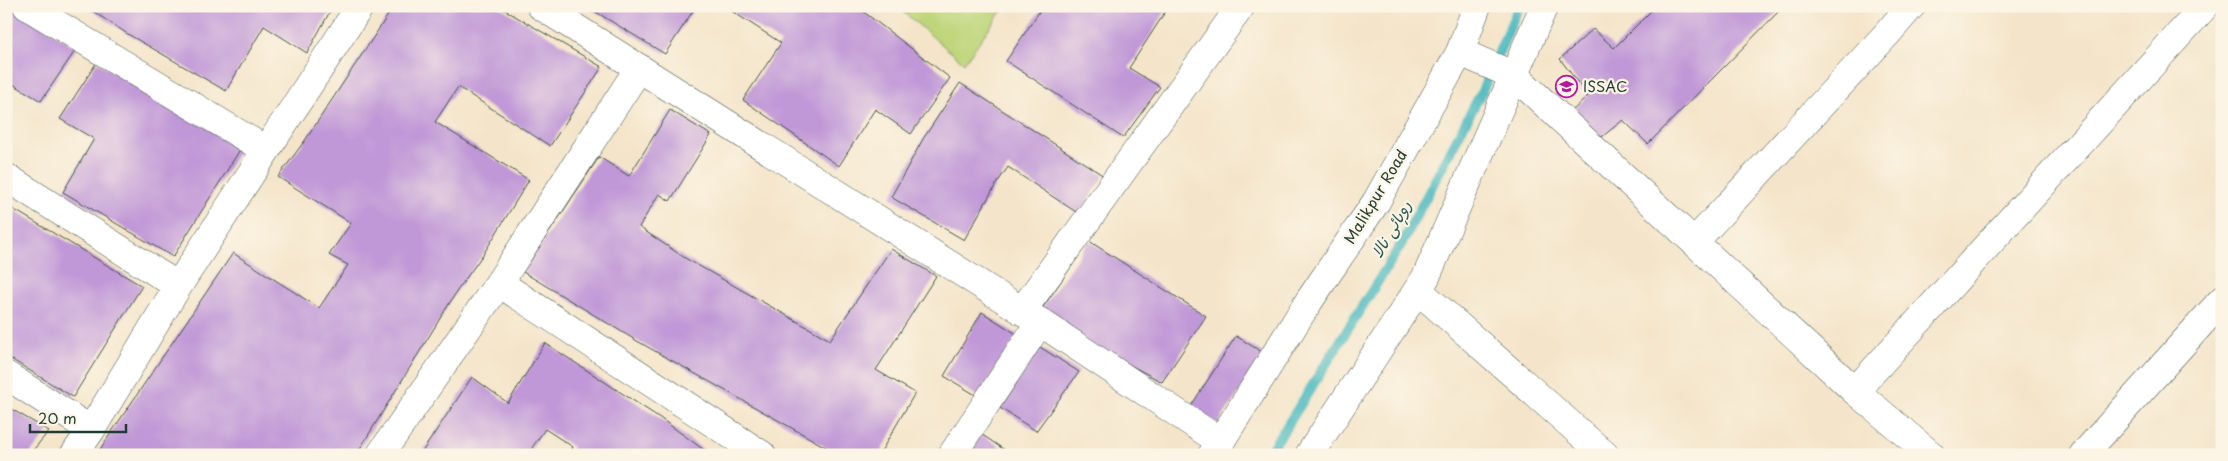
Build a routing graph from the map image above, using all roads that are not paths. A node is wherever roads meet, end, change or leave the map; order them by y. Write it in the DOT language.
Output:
graph roads {
  1 [pos="27,6"];
  2 [pos="360,6"];
  3 [pos="541,6"];
  4 [pos="1241,6"];
  5 [pos="1477,6"];
  6 [pos="1544,6"];
  7 [pos="1911,6"];
  8 [pos="2205,6"];
  9 [pos="1466,55"];
  10 [pos="639,68"];
  11 [pos="1515,76"];
  12 [pos="266,150"];
  13 [pos="6,177"];
  14 [pos="1695,241"];
  15 [pos="499,283"];
  16 [pos="178,286"];
  17 [pos="1418,290"];
  18 [pos="2222,300"];
  19 [pos="1031,316"];
  20 [pos="6,375"];
  21 [pos="1855,391"];
  22 [pos="91,430"];
  23 [pos="1216,448"];
  24 [pos="74,455"];
  25 [pos="380,455"];
  26 [pos="762,455"];
  27 [pos="952,455"];
  28 [pos="1309,455"];
  29 [pos="1605,455"];
  30 [pos="1931,455"];
  31 [pos="2083,455"];
  1 -- 12 [label="street"];
  2 -- 12 [label="street"];
  3 -- 10 [label="street"];
  4 -- 19 [label="street"];
  5 -- 9 [label="street, Malikpur Road"];
  6 -- 11 [label="street"];
  7 -- 14 [label="street"];
  8 -- 21 [label="street"];
  9 -- 11 [label="street"];
  9 -- 23 [label="street, Malikpur Road"];
  10 -- 15 [label="street"];
  10 -- 19 [label="street"];
  11 -- 14 [label="street"];
  11 -- 17 [label="street"];
  12 -- 16 [label="street"];
  13 -- 16 [label="street"];
  14 -- 21 [label="street"];
  15 -- 25 [label="street"];
  15 -- 26 [label="street"];
  16 -- 22 [label="street"];
  17 -- 28 [label="street"];
  17 -- 29 [label="street"];
  18 -- 31 [label="street"];
  19 -- 23 [label="street"];
  19 -- 27 [label="street"];
  20 -- 22 [label="street"];
  21 -- 30 [label="street"];
  22 -- 24 [label="street"];
}
